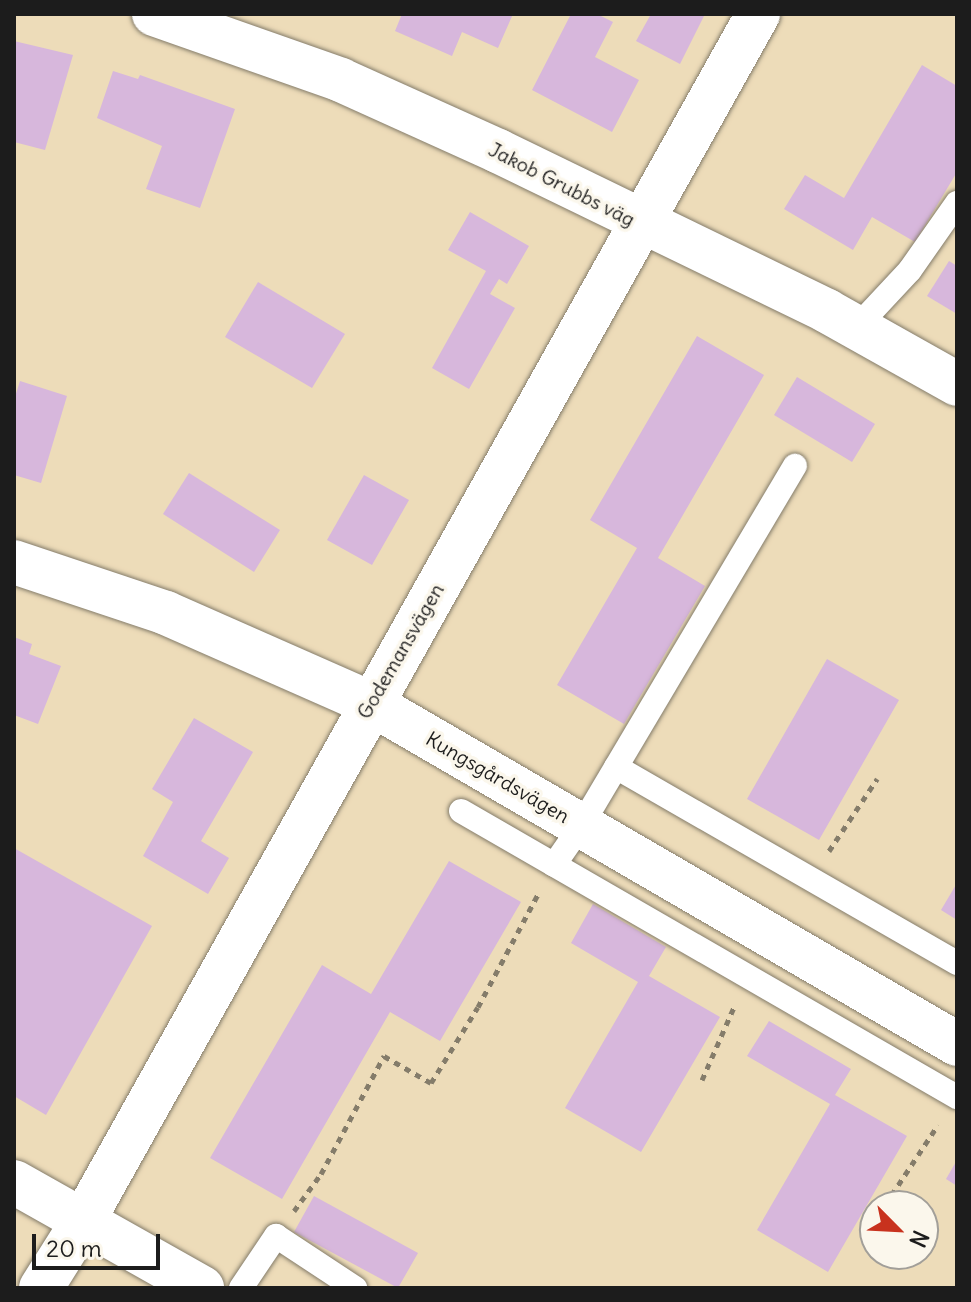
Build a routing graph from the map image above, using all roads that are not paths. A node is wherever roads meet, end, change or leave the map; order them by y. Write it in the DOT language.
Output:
graph roads {
  1 [pos="154,14"];
  2 [pos="758,14"];
  3 [pos="957,203"];
  4 [pos="644,225"];
  5 [pos="856,328"];
  6 [pos="957,384"];
  7 [pos="795,466"];
  8 [pos="14,562"];
  9 [pos="370,703"];
  10 [pos="616,767"];
  11 [pos="461,811"];
  12 [pos="581,826"];
  13 [pos="554,865"];
  14 [pos="957,963"];
  15 [pos="957,1044"];
  16 [pos="957,1098"];
  17 [pos="14,1182"];
  18 [pos="83,1221"];
  19 [pos="41,1288"];
  20 [pos="202,1288"];
  21 [pos="241,1288"];
  22 [pos="355,1288"];
  1 -- 4 [label="street, Jakob Grubbs väg"];
  2 -- 4 [label="street, Godemansvägen"];
  3 -- 5 [label="lane"];
  4 -- 5 [label="street, Jakob Grubbs väg"];
  4 -- 9 [label="street, Godemansvägen"];
  5 -- 6 [label="street, Jakob Grubbs väg"];
  7 -- 10 [label="lane"];
  8 -- 9 [label="street, Kungsgårdsvägen"];
  9 -- 12 [label="street, Kungsgårdsvägen"];
  9 -- 18 [label="street, Godemansvägen"];
  10 -- 12 [label="lane"];
  10 -- 14 [label="lane"];
  11 -- 13 [label="lane"];
  12 -- 13 [label="lane"];
  12 -- 15 [label="street, Kungsgårdsvägen"];
  13 -- 16 [label="lane"];
  17 -- 18 [label="street"];
  18 -- 19 [label="street, Godemansvägen"];
  18 -- 20 [label="street"];
  21 -- 22 [label="lane"];
}
